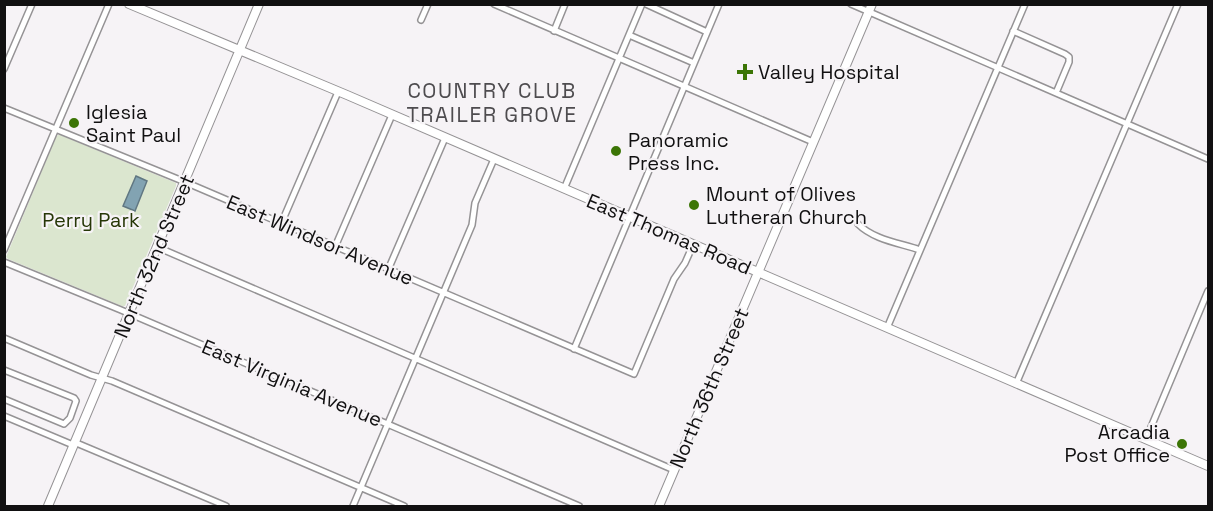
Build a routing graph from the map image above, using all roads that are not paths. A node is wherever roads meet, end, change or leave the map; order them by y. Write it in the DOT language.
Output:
graph roads {
  1 [pos="32,4"];
  2 [pos="108,4"];
  3 [pos="129,4"];
  4 [pos="259,4"];
  5 [pos="428,4"];
  6 [pos="494,4"];
  7 [pos="566,4"];
  8 [pos="644,4"];
  9 [pos="719,4"];
  10 [pos="851,4"];
  11 [pos="1025,4"];
  12 [pos="1178,4"];
  13 [pos="506,7"];
  14 [pos="870,8"];
  15 [pos="421,20"];
  16 [pos="554,31"];
  17 [pos="707,31"];
  18 [pos="1013,31"];
  19 [pos="629,35"];
  20 [pos="240,50"];
  21 [pos="619,59"];
  22 [pos="694,63"];
  23 [pos="998,68"];
  24 [pos="4,69"];
  25 [pos="684,87"];
  26 [pos="338,92"];
  27 [pos="1056,93"];
  28 [pos="4,108"];
  29 [pos="392,115"];
  30 [pos="1127,123"];
  31 [pos="55,129"];
  32 [pos="445,138"];
  33 [pos="813,142"];
  34 [pos="494,159"];
  35 [pos="1209,159"];
  36 [pos="185,182"];
  37 [pos="564,189"];
  38 [pos="630,217"];
  39 [pos="281,224"];
  40 [pos="858,224"];
  41 [pos="693,245"];
  42 [pos="157,247"];
  43 [pos="335,247"];
  44 [pos="4,250"];
  45 [pos="920,250"];
  46 [pos="4,262"];
  47 [pos="388,270"];
  48 [pos="758,272"];
  49 [pos="1209,291"];
  50 [pos="443,293"];
  51 [pos="129,313"];
  52 [pos="886,328"];
  53 [pos="4,338"];
  54 [pos="574,349"];
  55 [pos="415,358"];
  56 [pos="4,370"];
  57 [pos="101,378"];
  58 [pos="1016,384"];
  59 [pos="4,399"];
  60 [pos="73,413"];
  61 [pos="4,416"];
  62 [pos="84,418"];
  63 [pos="387,424"];
  64 [pos="1146,439"];
  65 [pos="74,443"];
  66 [pos="1209,466"];
  67 [pos="674,470"];
  68 [pos="360,488"];
  69 [pos="48,507"];
  70 [pos="226,507"];
  71 [pos="353,507"];
  72 [pos="404,507"];
  73 [pos="579,507"];
  74 [pos="658,507"];
  1 -- 24 [label="street"];
  2 -- 31 [label="street"];
  3 -- 20 [label="main road, East Thomas Road"];
  4 -- 20 [label="main road, North 32nd Street"];
  5 -- 15 [label="street"];
  6 -- 13 [label="street"];
  7 -- 16 [label="street"];
  8 -- 17 [label="street"];
  8 -- 19 [label="street"];
  9 -- 17 [label="street"];
  10 -- 14 [label="street"];
  11 -- 18 [label="street"];
  12 -- 30 [label="street"];
  13 -- 16 [label="street"];
  14 -- 23 [label="street"];
  14 -- 33 [label="main road, North 36th Street"];
  16 -- 21 [label="street"];
  17 -- 22 [label="street"];
  18 -- 23 [label="street"];
  18 -- 27 [label="street"];
  19 -- 21 [label="street"];
  19 -- 22 [label="street"];
  20 -- 26 [label="main road, East Thomas Road"];
  20 -- 36 [label="main road, North 32nd Street"];
  21 -- 25 [label="street"];
  21 -- 37 [label="street"];
  22 -- 25 [label="street"];
  23 -- 27 [label="street"];
  23 -- 45 [label="street"];
  25 -- 33 [label="street"];
  25 -- 38 [label="street"];
  26 -- 29 [label="main road, East Thomas Road"];
  26 -- 39 [label="street"];
  27 -- 30 [label="street"];
  28 -- 31 [label="street, East Windsor Avenue"];
  29 -- 32 [label="main road, East Thomas Road"];
  29 -- 43 [label="street"];
  30 -- 35 [label="street"];
  30 -- 58 [label="street"];
  31 -- 36 [label="street, East Windsor Avenue"];
  31 -- 44 [label="street"];
  32 -- 34 [label="main road, East Thomas Road"];
  32 -- 47 [label="street"];
  33 -- 48 [label="main road, North 36th Street"];
  34 -- 37 [label="main road, East Thomas Road"];
  34 -- 50 [label="street"];
  36 -- 39 [label="street, East Windsor Avenue"];
  36 -- 42 [label="main road, North 32nd Street"];
  37 -- 38 [label="main road, East Thomas Road"];
  38 -- 41 [label="main road, East Thomas Road"];
  38 -- 54 [label="street"];
  39 -- 43 [label="street, East Windsor Avenue"];
  40 -- 45 [label="street"];
  41 -- 48 [label="main road, East Thomas Road"];
  41 -- 54 [label="street, East Windsor Avenue"];
  42 -- 51 [label="main road, North 32nd Street"];
  42 -- 55 [label="street"];
  43 -- 47 [label="street, East Windsor Avenue"];
  45 -- 52 [label="street"];
  46 -- 51 [label="street, East Virginia Avenue"];
  47 -- 50 [label="street, East Windsor Avenue"];
  48 -- 52 [label="main road, East Thomas Road"];
  48 -- 67 [label="main road, North 36th Street"];
  49 -- 64 [label="street"];
  50 -- 54 [label="street, East Windsor Avenue"];
  50 -- 55 [label="street"];
  51 -- 57 [label="main road, North 32nd Street"];
  51 -- 63 [label="street, East Virginia Avenue"];
  52 -- 58 [label="main road, East Thomas Road"];
  53 -- 57 [label="street"];
  55 -- 63 [label="street"];
  55 -- 67 [label="street"];
  56 -- 60 [label="street"];
  57 -- 62 [label="main road, North 32nd Street"];
  57 -- 68 [label="street"];
  58 -- 64 [label="main road, East Thomas Road"];
  59 -- 60 [label="street"];
  60 -- 62 [label="street"];
  61 -- 65 [label="street"];
  62 -- 65 [label="main road, North 32nd Street"];
  63 -- 68 [label="street"];
  63 -- 73 [label="street, East Virginia Avenue"];
  64 -- 66 [label="main road, East Thomas Road"];
  65 -- 69 [label="main road, North 32nd Street"];
  65 -- 70 [label="street"];
  67 -- 74 [label="main road, North 36th Street"];
  68 -- 71 [label="street"];
  68 -- 72 [label="street"];
}
